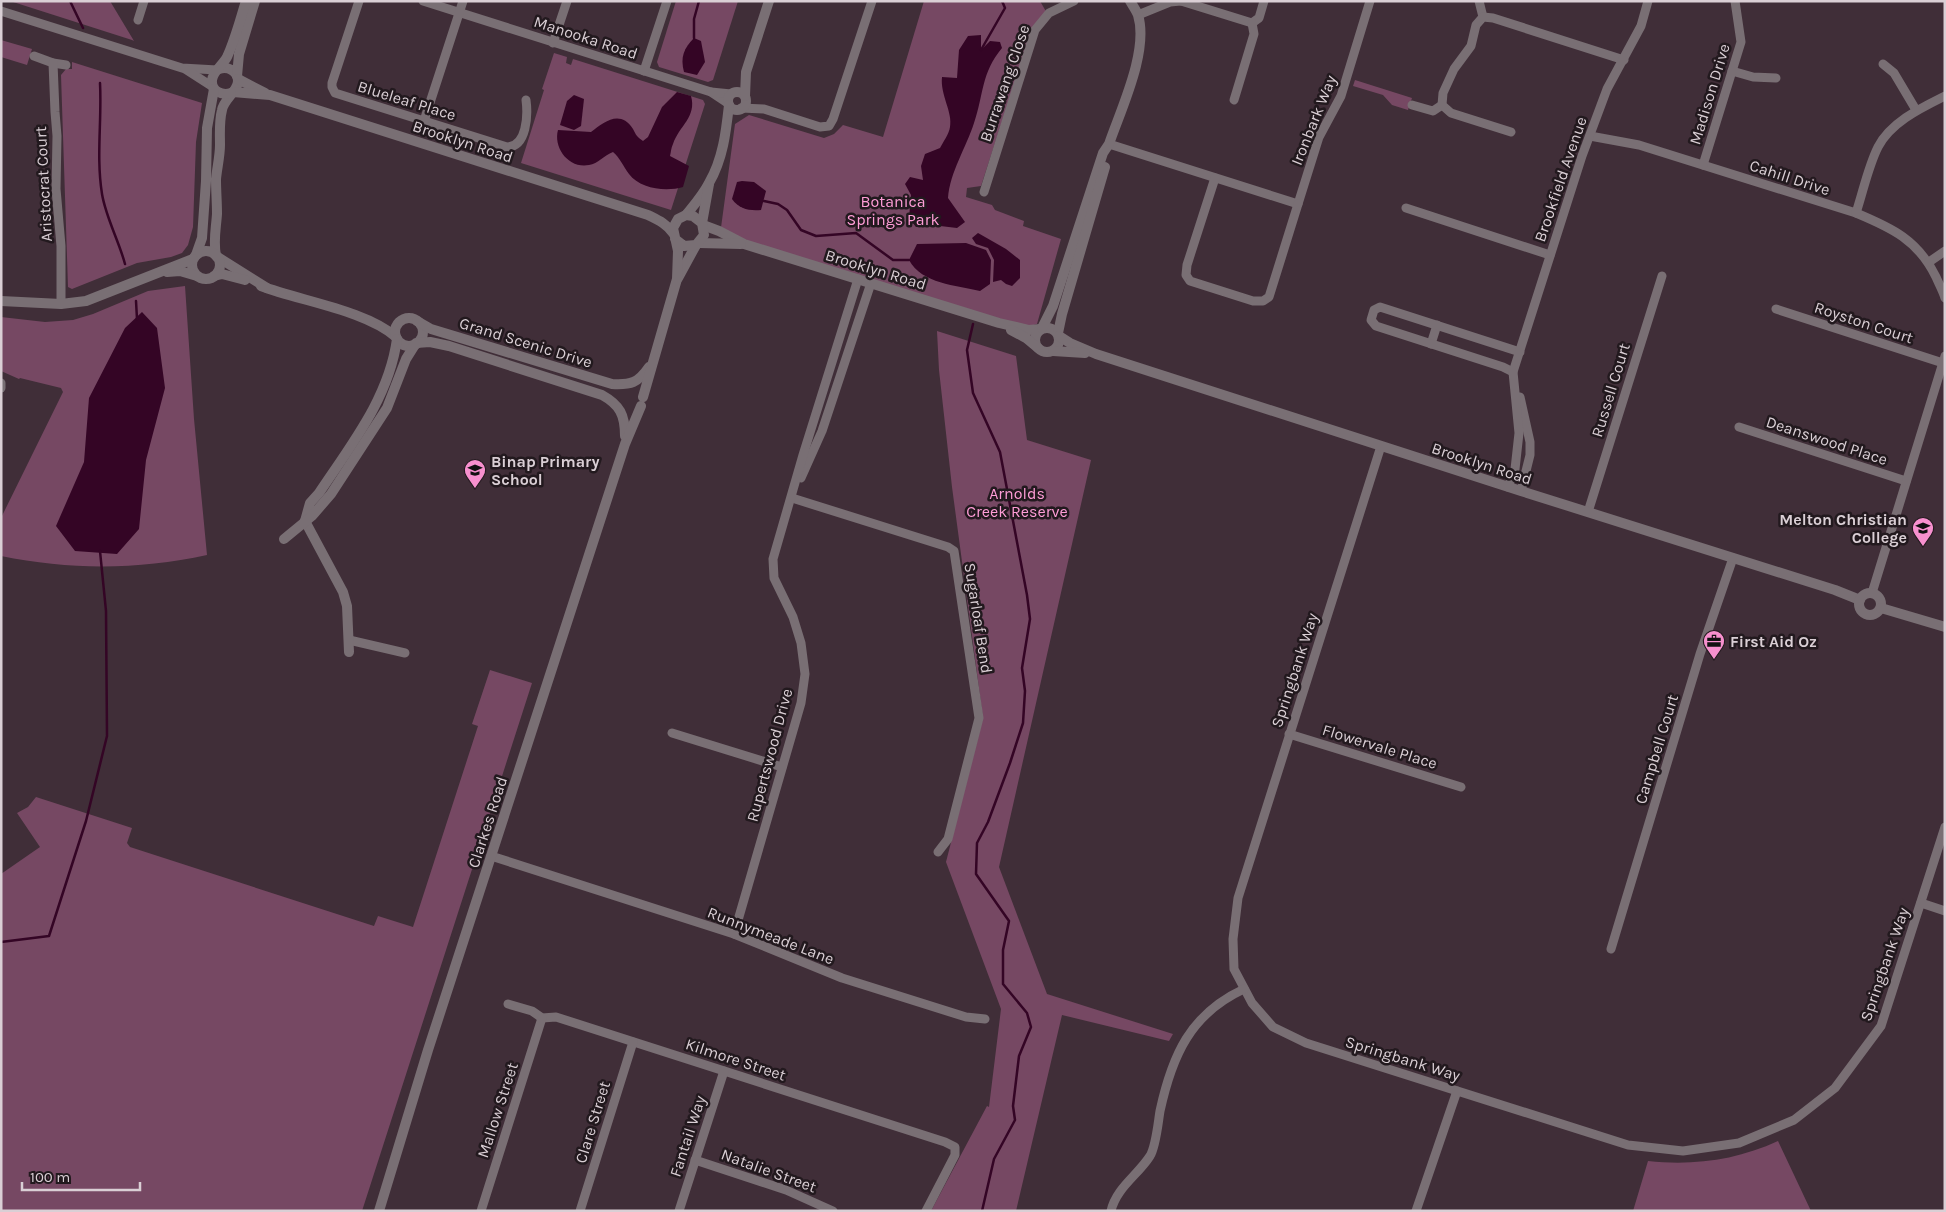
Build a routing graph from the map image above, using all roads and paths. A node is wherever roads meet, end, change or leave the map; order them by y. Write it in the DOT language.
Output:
graph roads {
  1 [pos="144,1"];
  2 [pos="246,1"];
  3 [pos="255,1"];
  4 [pos="358,1"];
  5 [pos="424,1"];
  6 [pos="463,1"];
  7 [pos="567,1"];
  8 [pos="667,1"];
  9 [pos="769,1"];
  10 [pos="872,1"];
  11 [pos="1074,1"];
  12 [pos="1130,1"];
  13 [pos="1181,1"];
  14 [pos="1264,1"];
  15 [pos="1370,1"];
  16 [pos="1479,1"];
  17 [pos="1648,1"];
  18 [pos="1735,1"];
  19 [pos="1,11"];
  20 [pos="458,12"];
  21 [pos="1138,15"];
  22 [pos="1483,17"];
  23 [pos="138,20"];
  24 [pos="1252,22"];
  25 [pos="553,43"];
  26 [pos="34,56"];
  27 [pos="1624,60"];
  28 [pos="53,63"];
  29 [pos="1882,64"];
  30 [pos="66,66"];
  31 [pos="182,68"];
  32 [pos="218,70"];
  33 [pos="644,71"];
  34 [pos="1732,71"];
  35 [pos="746,72"];
  36 [pos="238,78"];
  37 [pos="1776,78"];
  38 [pos="214,88"];
  39 [pos="232,92"];
  40 [pos="270,96"];
  41 [pos="1945,96"];
  42 [pos="745,97"];
  43 [pos="730,99"];
  44 [pos="526,100"];
  45 [pos="1234,100"];
  46 [pos="1442,104"];
  47 [pos="1412,105"];
  48 [pos="740,109"];
  49 [pos="764,109"];
  50 [pos="1916,110"];
  51 [pos="424,121"];
  52 [pos="1511,132"];
  53 [pos="727,134"];
  54 [pos="1590,136"];
  55 [pos="1109,144"];
  56 [pos="1703,165"];
  57 [pos="1215,178"];
  58 [pos="709,183"];
  59 [pos="984,192"];
  60 [pos="1298,204"];
  61 [pos="1406,208"];
  62 [pos="1856,213"];
  63 [pos="648,215"];
  64 [pos="685,216"];
  65 [pos="703,224"];
  66 [pos="674,236"];
  67 [pos="697,244"];
  68 [pos="744,244"];
  69 [pos="1945,251"];
  70 [pos="1550,255"];
  71 [pos="216,256"];
  72 [pos="195,257"];
  73 [pos="1929,262"];
  74 [pos="146,276"];
  75 [pos="198,276"];
  76 [pos="214,276"];
  77 [pos="1662,276"];
  78 [pos="677,279"];
  79 [pos="858,279"];
  80 [pos="871,283"];
  81 [pos="267,288"];
  82 [pos="1945,298"];
  83 [pos="1,300"];
  84 [pos="61,304"];
  85 [pos="1776,309"];
  86 [pos="364,319"];
  87 [pos="403,319"];
  88 [pos="417,322"];
  89 [pos="999,323"];
  90 [pos="1437,326"];
  91 [pos="1041,329"];
  92 [pos="1059,335"];
  93 [pos="397,338"];
  94 [pos="416,343"];
  95 [pos="1431,344"];
  96 [pos="1039,349"];
  97 [pos="1053,351"];
  98 [pos="1520,352"];
  99 [pos="1096,354"];
  100 [pos="1944,359"];
  101 [pos="652,362"];
  102 [pos="829,372"];
  103 [pos="1513,372"];
  104 [pos="840,376"];
  105 [pos="1,383"];
  106 [pos="628,384"];
  107 [pos="1,388"];
  108 [pos="642,402"];
  109 [pos="619,407"];
  110 [pos="1739,427"];
  111 [pos="625,444"];
  112 [pos="1381,446"];
  113 [pos="1518,454"];
  114 [pos="1530,455"];
  115 [pos="1906,481"];
  116 [pos="1508,487"];
  117 [pos="1521,492"];
  118 [pos="792,498"];
  119 [pos="1588,512"];
  120 [pos="305,522"];
  121 [pos="284,539"];
  122 [pos="1733,558"];
  123 [pos="1872,593"];
  124 [pos="1860,600"];
  125 [pos="1881,608"];
  126 [pos="1945,626"];
  127 [pos="349,640"];
  128 [pos="349,652"];
  129 [pos="405,653"];
  130 [pos="672,733"];
  131 [pos="1289,734"];
  132 [pos="782,767"];
  133 [pos="1461,787"];
  134 [pos="1945,827"];
  135 [pos="938,852"];
  136 [pos="492,856"];
  137 [pos="1921,903"];
  138 [pos="1945,911"];
  139 [pos="734,934"];
  140 [pos="1611,950"];
  141 [pos="1244,989"];
  142 [pos="508,1004"];
  143 [pos="542,1018"];
  144 [pos="985,1018"];
  145 [pos="633,1042"];
  146 [pos="724,1071"];
  147 [pos="1456,1091"];
  148 [pos="695,1160"];
  149 [pos="379,1211"];
  150 [pos="481,1211"];
  151 [pos="580,1211"];
  152 [pos="679,1211"];
  153 [pos="832,1211"];
  154 [pos="926,1211"];
  155 [pos="1111,1211"];
  156 [pos="1416,1211"];
  1 -- 23 [label="street"];
  2 -- 32 [label="street"];
  3 -- 36 [label="street"];
  4 -- 51 [label="street, Blueleaf Place"];
  5 -- 20 [label="street, Manooka Road"];
  6 -- 20 [label="street"];
  7 -- 25 [label="street"];
  8 -- 33 [label="street"];
  9 -- 35 [label="street"];
  10 -- 49 [label="street"];
  11 -- 59 [label="street, Burrawang Close"];
  12 -- 21 [label="street"];
  13 -- 21 [label="street"];
  13 -- 24 [label="street"];
  14 -- 24 [label="street"];
  15 -- 60 [label="street, Ironbark Way"];
  16 -- 22 [label="street"];
  17 -- 27 [label="street, Brookfield Avenue"];
  18 -- 34 [label="street, Madison Drive"];
  19 -- 31 [label="street"];
  20 -- 25 [label="street, Manooka Road"];
  20 -- 51 [label="street"];
  21 -- 55 [label="street"];
  22 -- 27 [label="street"];
  22 -- 46 [label="street"];
  24 -- 45 [label="street"];
  25 -- 33 [label="street, Manooka Road"];
  26 -- 28 [label="street"];
  27 -- 54 [label="street, Brookfield Avenue"];
  28 -- 30 [label="street"];
  28 -- 84 [label="street, Aristocrat Court"];
  29 -- 50 [label="street"];
  31 -- 32 [label="street"];
  31 -- 38 [label="street"];
  32 -- 36 [label="street"];
  32 -- 38 [label="street"];
  33 -- 43 [label="street, Manooka Road"];
  34 -- 37 [label="street"];
  34 -- 56 [label="street, Madison Drive"];
  35 -- 42 [label="street"];
  35 -- 43 [label="street"];
  36 -- 39 [label="street"];
  36 -- 40 [label="street, Brooklyn Road"];
  38 -- 39 [label="street"];
  38 -- 72 [label="street"];
  39 -- 40 [label="street, Brooklyn Road"];
  39 -- 71 [label="street"];
  40 -- 63 [label="street, Brooklyn Road"];
  41 -- 50 [label="street"];
  42 -- 43 [label="street"];
  42 -- 48 [label="street"];
  42 -- 49 [label="street"];
  43 -- 48 [label="street"];
  43 -- 53 [label="street"];
  44 -- 51 [label="street, Blueleaf Place"];
  46 -- 47 [label="street"];
  46 -- 52 [label="street"];
  48 -- 49 [label="street"];
  48 -- 53 [label="street"];
  50 -- 62 [label="street"];
  53 -- 58 [label="street"];
  54 -- 56 [label="street, Cahill Drive"];
  54 -- 70 [label="street, Brookfield Avenue"];
  55 -- 57 [label="street"];
  55 -- 91 [label="street"];
  55 -- 92 [label="street"];
  56 -- 62 [label="street, Cahill Drive"];
  57 -- 60 [label="street"];
  57 -- 60 [label="street, Ironbark Way"];
  58 -- 64 [label="street"];
  58 -- 65 [label="street"];
  61 -- 70 [label="street"];
  62 -- 73 [label="street, Cahill Drive"];
  63 -- 64 [label="street, Brooklyn Road"];
  63 -- 66 [label="street, Brooklyn Road"];
  64 -- 65 [label="street"];
  64 -- 66 [label="street"];
  65 -- 67 [label="street"];
  65 -- 68 [label="street, Brooklyn Road"];
  66 -- 67 [label="street"];
  66 -- 78 [label="street, Clarkes Road"];
  67 -- 68 [label="street, Brooklyn Road"];
  67 -- 78 [label="street, Clarkes Road"];
  68 -- 79 [label="street, Brooklyn Road"];
  69 -- 73 [label="street"];
  70 -- 98 [label="street, Brookfield Avenue"];
  71 -- 72 [label="street, Grand Scenic Drive"];
  71 -- 76 [label="street"];
  71 -- 81 [label="street, Grand Scenic Drive"];
  72 -- 74 [label="street, Grand Scenic Drive"];
  72 -- 75 [label="street"];
  73 -- 82 [label="street, Cahill Drive"];
  74 -- 75 [label="street, Grand Scenic Drive"];
  74 -- 84 [label="street, Grand Scenic Drive"];
  75 -- 76 [label="street, Grand Scenic Drive"];
  76 -- 81 [label="street, Grand Scenic Drive"];
  77 -- 119 [label="street, Russell Court"];
  78 -- 101 [label="street, Clarkes Road"];
  79 -- 80 [label="street, Brooklyn Road"];
  79 -- 102 [label="street, Rupertswood Drive"];
  80 -- 89 [label="street, Brooklyn Road"];
  80 -- 104 [label="street, Rupertswood Drive"];
  81 -- 86 [label="street, Grand Scenic Drive"];
  83 -- 84 [label="street, Grand Scenic Drive"];
  85 -- 100 [label="street, Royston Court"];
  86 -- 87 [label="street, Grand Scenic Drive"];
  86 -- 93 [label="street, Grand Scenic Drive"];
  87 -- 88 [label="street, Grand Scenic Drive"];
  87 -- 93 [label="street"];
  88 -- 94 [label="street"];
  88 -- 106 [label="street, Grand Scenic Drive"];
  89 -- 91 [label="street, Brooklyn Road"];
  89 -- 96 [label="street, Brooklyn Road"];
  90 -- 95 [label="street"];
  90 -- 95 [label="street"];
  90 -- 98 [label="street"];
  91 -- 92 [label="street"];
  91 -- 96 [label="street"];
  92 -- 97 [label="street"];
  92 -- 99 [label="street, Brooklyn Road"];
  93 -- 94 [label="street, Grand Scenic Drive"];
  93 -- 120 [label="street"];
  94 -- 109 [label="street, Grand Scenic Drive"];
  94 -- 120 [label="street"];
  95 -- 103 [label="street"];
  96 -- 97 [label="street"];
  97 -- 99 [label="street, Brooklyn Road"];
  98 -- 103 [label="street, Brookfield Avenue"];
  99 -- 112 [label="street, Brooklyn Road"];
  100 -- 115 [label="street"];
  101 -- 106 [label="street, Clarkes Road"];
  101 -- 108 [label="street, Clarkes Road"];
  102 -- 104 [label="street"];
  102 -- 118 [label="street, Rupertswood Drive"];
  103 -- 113 [label="street, Brookfield Avenue"];
  103 -- 114 [label="street"];
  104 -- 118 [label="street, Rupertswood Drive"];
  105 -- 107 [label="street"];
  106 -- 108 [label="street"];
  106 -- 109 [label="street, Clarkes Road"];
  108 -- 109 [label="street"];
  108 -- 111 [label="street, Clarkes Road"];
  109 -- 111 [label="street, Clarkes Road"];
  110 -- 115 [label="street, Deanswood Place"];
  111 -- 136 [label="street, Clarkes Road"];
  112 -- 116 [label="street, Brooklyn Road"];
  112 -- 131 [label="street, Springbank Way"];
  113 -- 114 [label="street"];
  113 -- 116 [label="street, Brookfield Avenue"];
  114 -- 117 [label="street"];
  115 -- 123 [label="street"];
  116 -- 117 [label="street, Brooklyn Road"];
  117 -- 119 [label="street, Brooklyn Road"];
  118 -- 132 [label="street, Rupertswood Drive"];
  118 -- 135 [label="street, Sugarloaf Bend"];
  119 -- 122 [label="street, Brooklyn Road"];
  120 -- 121 [label="street"];
  120 -- 127 [label="street"];
  122 -- 124 [label="street, Brooklyn Road"];
  122 -- 140 [label="street, Campbell Court"];
  123 -- 124 [label="street"];
  123 -- 125 [label="street"];
  124 -- 125 [label="street"];
  125 -- 126 [label="street"];
  127 -- 128 [label="street"];
  127 -- 129 [label="street"];
  130 -- 132 [label="street"];
  131 -- 133 [label="street, Flowervale Place"];
  131 -- 141 [label="street, Springbank Way"];
  132 -- 139 [label="street, Rupertswood Drive"];
  134 -- 137 [label="street, Springbank Way"];
  136 -- 139 [label="street, Runnymeade Lane"];
  136 -- 149 [label="street, Clarkes Road"];
  137 -- 138 [label="street"];
  137 -- 147 [label="street, Springbank Way"];
  139 -- 144 [label="street, Runnymeade Lane"];
  141 -- 147 [label="street, Springbank Way"];
  141 -- 155 [label="street"];
  142 -- 143 [label="street, Kilmore Street"];
  143 -- 145 [label="street, Kilmore Street"];
  143 -- 150 [label="street, Mallow Street"];
  145 -- 146 [label="street, Kilmore Street"];
  145 -- 151 [label="street, Clare Street"];
  146 -- 148 [label="street, Fantail Way"];
  146 -- 154 [label="street, Kilmore Street"];
  147 -- 156 [label="street"];
  148 -- 152 [label="street, Fantail Way"];
  148 -- 153 [label="street, Natalie Street"];
}
